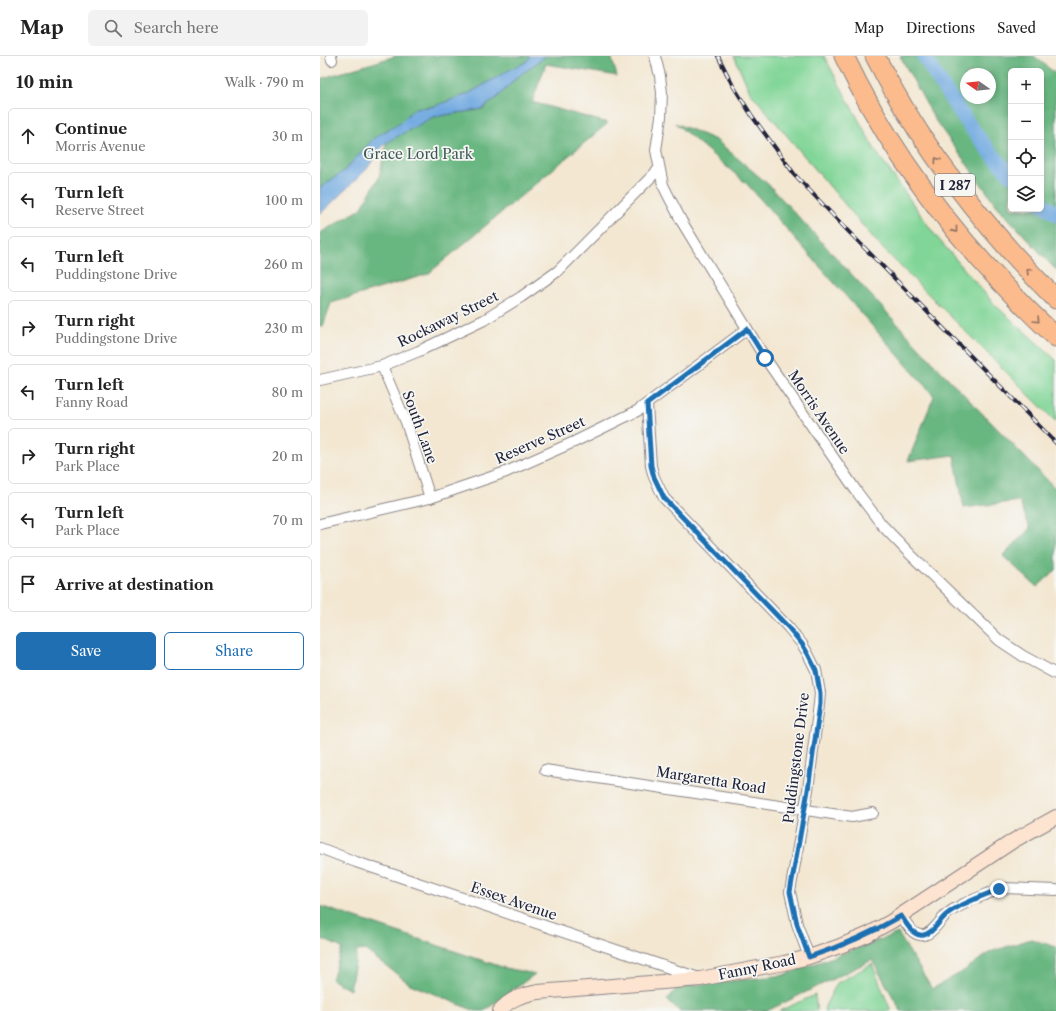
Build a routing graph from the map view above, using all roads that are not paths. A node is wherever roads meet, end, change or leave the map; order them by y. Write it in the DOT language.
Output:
graph roads {
  1 [pos="655,56"];
  2 [pos="834,56"];
  3 [pos="844,56"];
  4 [pos="875,56"];
  5 [pos="659,169"];
  6 [pos="936,206"];
  7 [pos="1056,299"];
  8 [pos="747,329"];
  9 [pos="1056,337"];
  10 [pos="382,366"];
  11 [pos="320,380"];
  12 [pos="647,404"];
  13 [pos="430,498"];
  14 [pos="320,524"];
  15 [pos="1056,674"];
  16 [pos="545,770"];
  17 [pos="805,809"];
  18 [pos="873,813"];
  19 [pos="1056,817"];
  20 [pos="320,850"];
  21 [pos="1056,890"];
  22 [pos="901,916"];
  23 [pos="809,957"];
  24 [pos="699,978"];
  25 [pos="500,1011"];
  1 -- 5 [label="street, Morris Avenue"];
  2 -- 6 [label="highway"];
  3 -- 6 [label="highway, I 287"];
  7 -- 4 [label="highway, I 287, one-way"];
  5 -- 8 [label="street, Morris Avenue"];
  5 -- 10 [label="street, Rockaway Street"];
  6 -- 9 [label="highway, I 287, one-way"];
  8 -- 12 [label="street, Reserve Street"];
  8 -- 15 [label="street, Morris Avenue"];
  10 -- 11 [label="street, Rockaway Street"];
  10 -- 13 [label="street, South Lane"];
  12 -- 13 [label="street, Reserve Street"];
  12 -- 17 [label="street, Puddingstone Drive"];
  13 -- 14 [label="street, Reserve Street"];
  16 -- 17 [label="street, Margaretta Road"];
  17 -- 18 [label="street, Margaretta Road"];
  17 -- 23 [label="street, Puddingstone Drive"];
  19 -- 22 [label="main road, Fanny Road"];
  20 -- 24 [label="street, Essex Avenue"];
  21 -- 22 [label="street"];
  22 -- 23 [label="main road, Fanny Road"];
  23 -- 24 [label="main road, Fanny Road"];
  24 -- 25 [label="main road, Fanny Road"];
}
